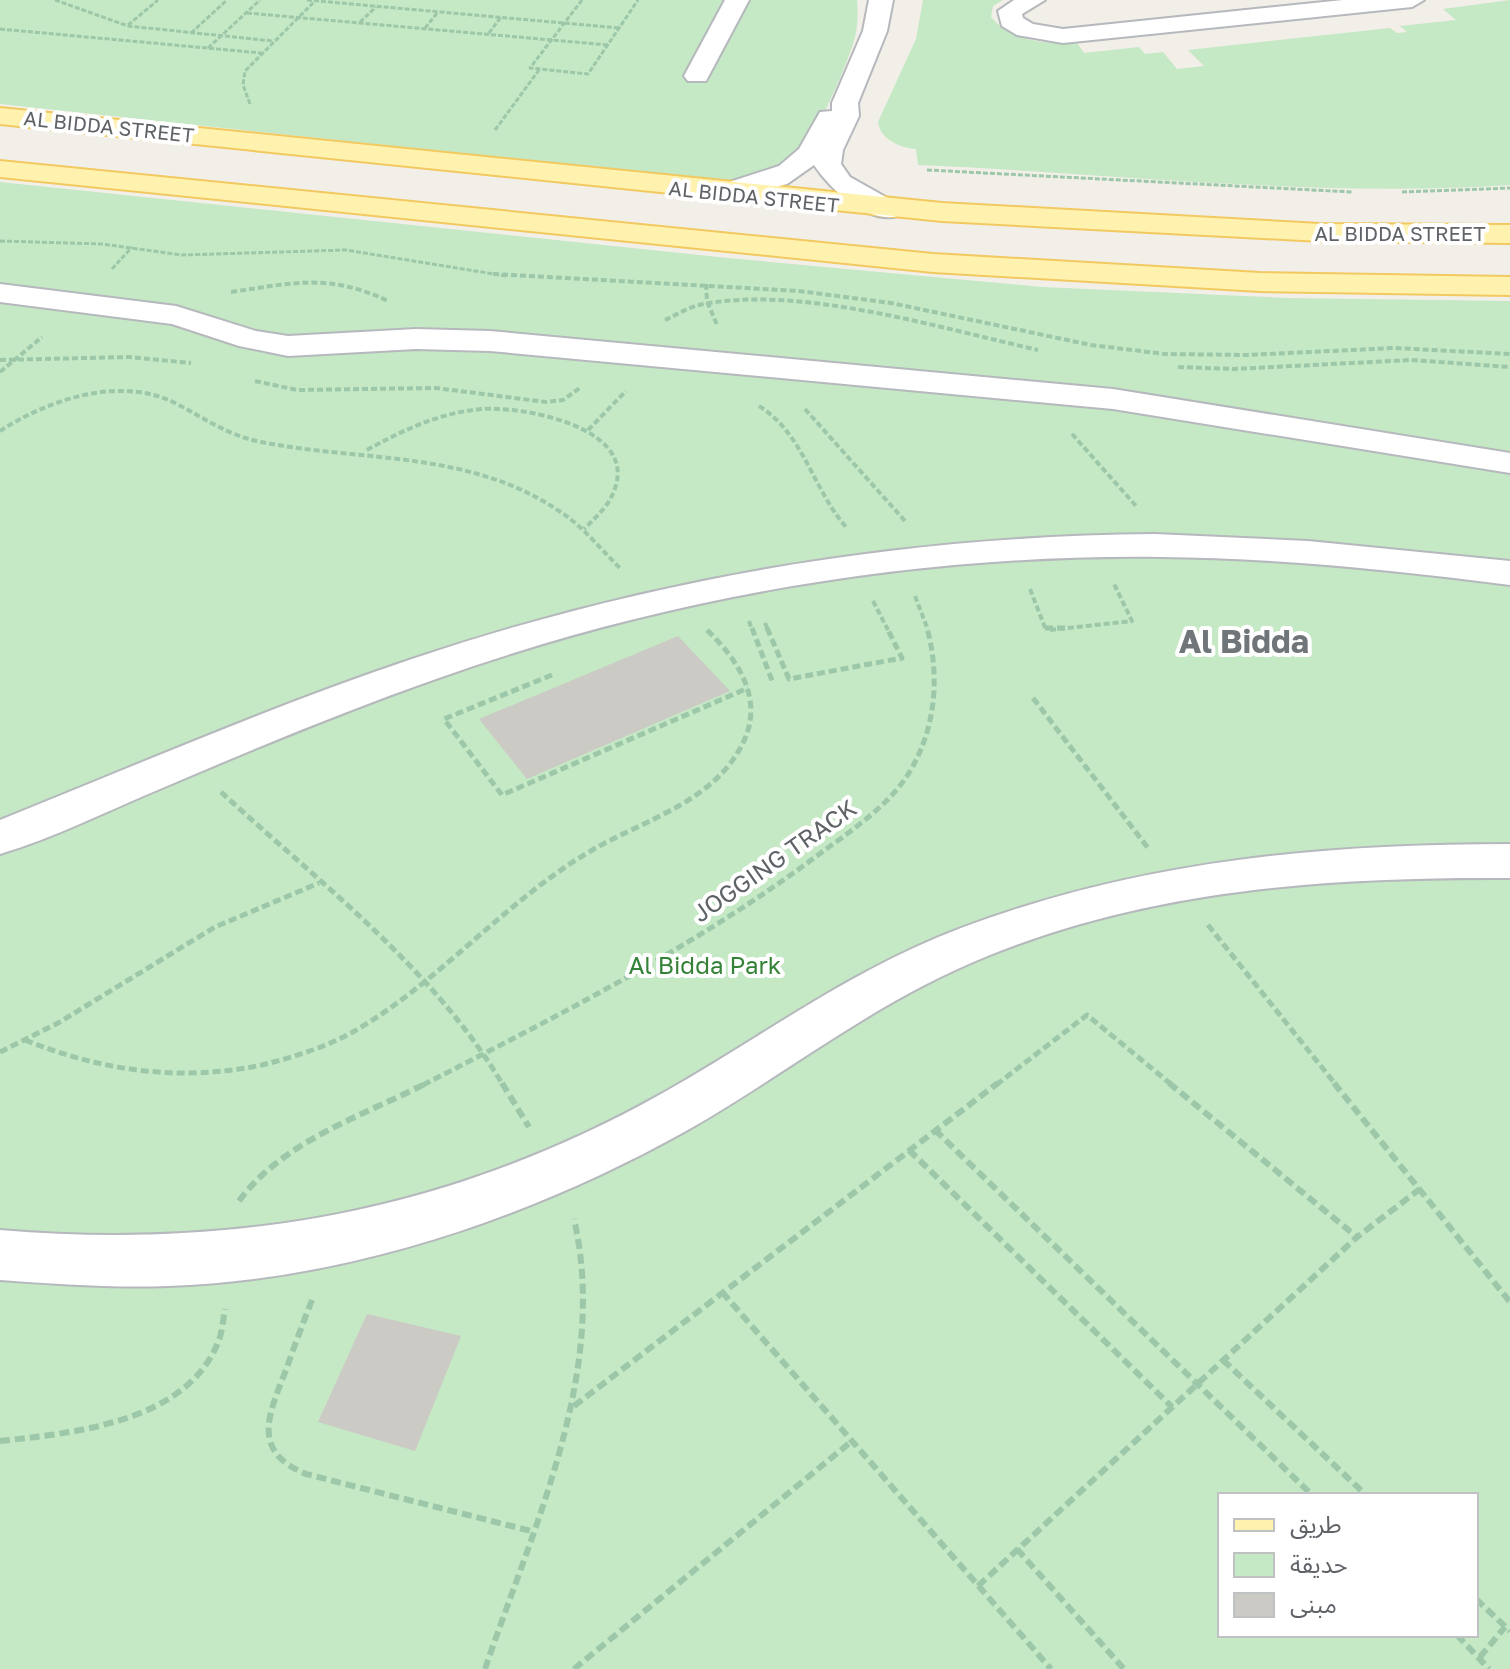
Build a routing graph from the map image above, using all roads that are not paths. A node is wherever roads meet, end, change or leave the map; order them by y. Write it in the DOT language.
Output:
graph roads {
  1 [pos="737,0"];
  2 [pos="881,0"];
  3 [pos="1033,0"];
  4 [pos="1412,0"];
  5 [pos="697,76"];
  6 [pos="845,103"];
  7 [pos="0,116"];
  8 [pos="0,169"];
  9 [pos="724,193"];
  10 [pos="888,210"];
  11 [pos="1510,234"];
  12 [pos="1510,286"];
  13 [pos="0,293"];
  14 [pos="1510,463"];
  15 [pos="1510,573"];
  16 [pos="0,838"];
  17 [pos="1510,861"];
  18 [pos="0,1255"];
  1 -- 5 [label="street"];
  2 -- 6 [label="street"];
  3 -- 4 [label="street"];
  6 -- 9 [label="street"];
  6 -- 10 [label="street"];
  7 -- 9 [label="main road, AL BIDDA STREET"];
  8 -- 12 [label="main road"];
  9 -- 10 [label="main road, AL BIDDA STREET"];
  10 -- 11 [label="main road, AL BIDDA STREET"];
  13 -- 14 [label="street"];
  15 -- 16 [label="street"];
  17 -- 18 [label="street"];
}
